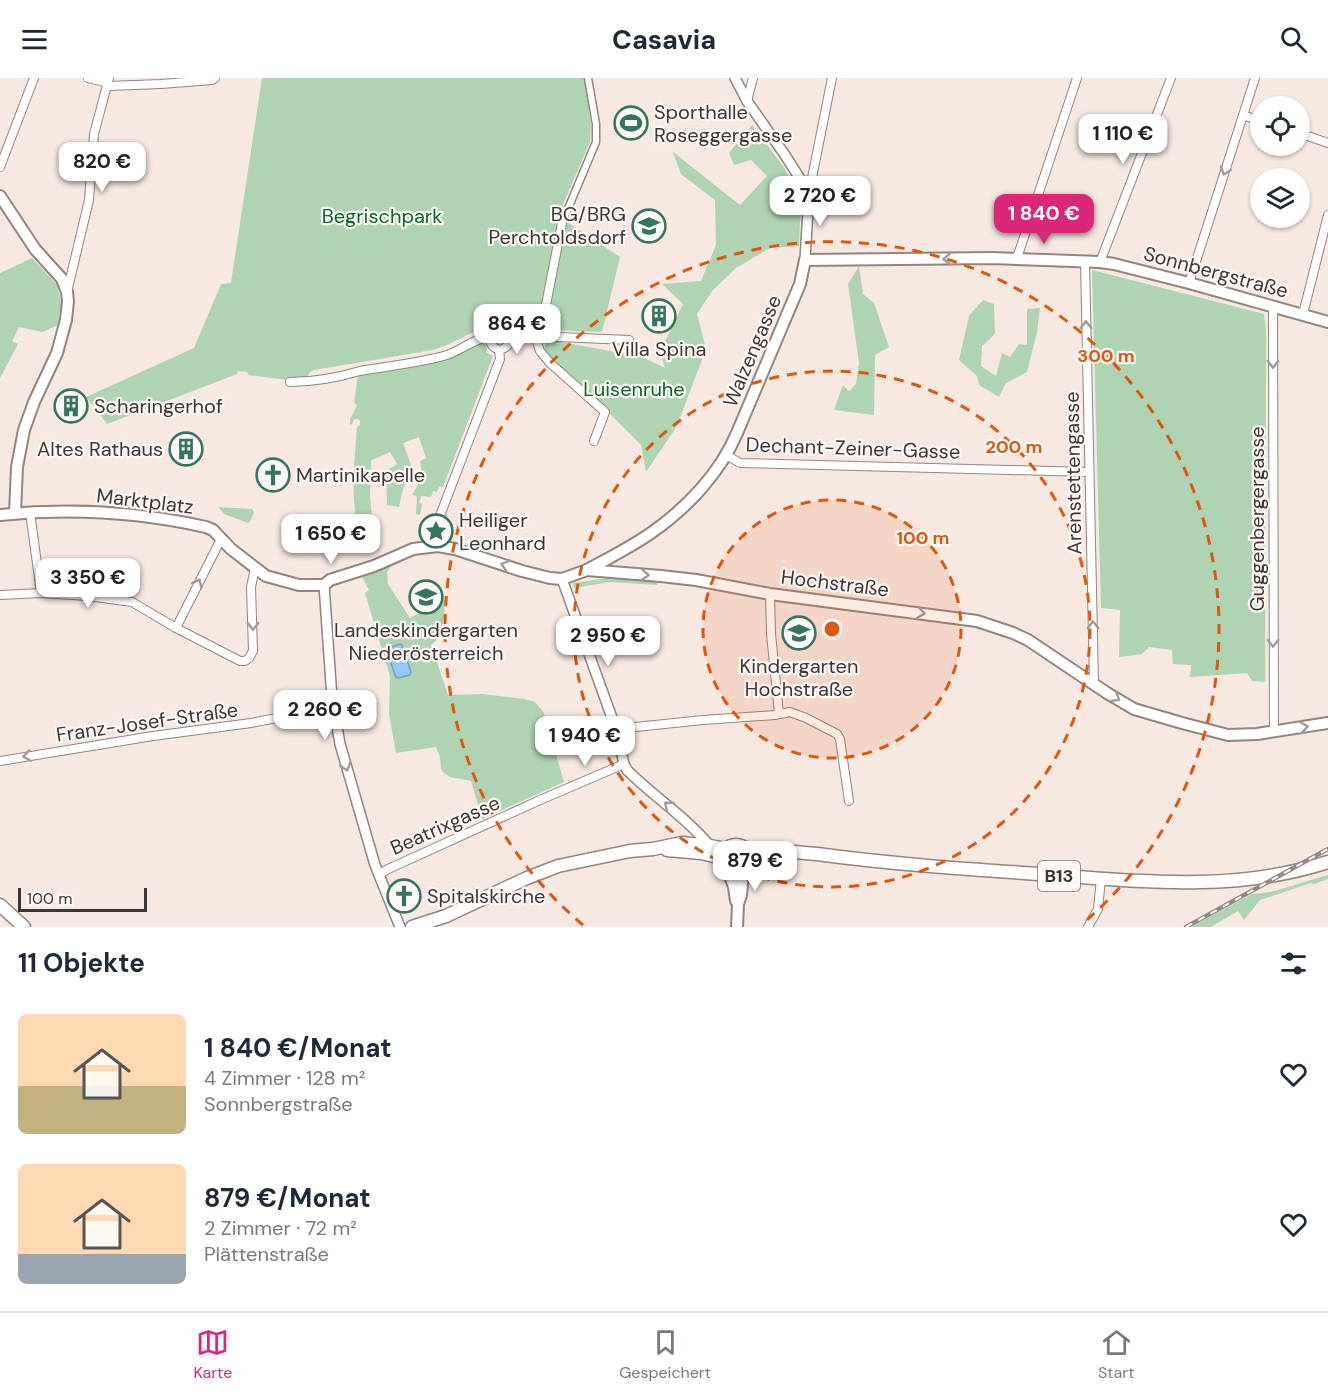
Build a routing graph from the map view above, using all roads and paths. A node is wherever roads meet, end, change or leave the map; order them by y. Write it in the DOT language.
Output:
graph roads {
  1 [pos="34,78"];
  2 [pos="88,78"];
  3 [pos="215,78"];
  4 [pos="588,78"];
  5 [pos="735,78"];
  6 [pos="753,78"];
  7 [pos="832,78"];
  8 [pos="1077,78"];
  9 [pos="1171,78"];
  10 [pos="1256,78"];
  11 [pos="108,82"];
  12 [pos="747,101"];
  13 [pos="1243,115"];
  14 [pos="1250,117"];
  15 [pos="1310,137"];
  16 [pos="1328,143"];
  17 [pos="0,167"];
  18 [pos="809,193"];
  19 [pos="0,196"];
  20 [pos="1328,215"];
  21 [pos="562,224"];
  22 [pos="1017,258"];
  23 [pos="805,260"];
  24 [pos="1085,261"];
  25 [pos="1100,262"];
  26 [pos="1189,283"];
  27 [pos="67,292"];
  28 [pos="1273,306"];
  29 [pos="1303,314"];
  30 [pos="1328,322"];
  31 [pos="535,336"];
  32 [pos="490,338"];
  33 [pos="511,338"];
  34 [pos="629,340"];
  35 [pos="499,350"];
  36 [pos="290,382"];
  37 [pos="594,441"];
  38 [pos="726,455"];
  39 [pos="1089,472"];
  40 [pos="30,512"];
  41 [pos="15,513"];
  42 [pos="0,515"];
  43 [pos="221,538"];
  44 [pos="428,547"];
  45 [pos="255,568"];
  46 [pos="587,570"];
  47 [pos="562,579"];
  48 [pos="324,585"];
  49 [pos="41,593"];
  50 [pos="770,594"];
  51 [pos="0,595"];
  52 [pos="176,628"];
  53 [pos="1094,684"];
  54 [pos="333,707"];
  55 [pos="779,713"];
  56 [pos="1328,723"];
  57 [pos="616,729"];
  58 [pos="1274,732"];
  59 [pos="0,761"];
  60 [pos="624,764"];
  61 [pos="849,801"];
  62 [pos="710,846"];
  63 [pos="653,849"];
  64 [pos="749,853"];
  65 [pos="789,853"];
  66 [pos="724,854"];
  67 [pos="1328,862"];
  68 [pos="746,870"];
  69 [pos="729,873"];
  70 [pos="379,875"];
  71 [pos="1101,879"];
  72 [pos="738,904"];
  73 [pos="0,907"];
  74 [pos="24,927"];
  75 [pos="400,927"];
  76 [pos="412,927"];
  77 [pos="736,927"];
  78 [pos="1088,927"];
  1 -- 17 [label="street"];
  2 -- 11 [label="street"];
  3 -- 11 [label="street"];
  4 -- 21 [label="street"];
  5 -- 12 [label="street"];
  6 -- 12 [label="street"];
  7 -- 18 [label="street, Walzengasse"];
  8 -- 22 [label="street"];
  9 -- 25 [label="street"];
  10 -- 13 [label="street"];
  11 -- 27 [label="street"];
  12 -- 18 [label="street"];
  13 -- 14 [label="street"];
  13 -- 26 [label="street, one-way"];
  15 -- 16 [label="street"];
  18 -- 23 [label="street, Walzengasse"];
  19 -- 27 [label="main road"];
  20 -- 29 [label="street"];
  21 -- 31 [label="street"];
  22 -- 23 [label="main road, Sonnbergstraße, one-way"];
  22 -- 24 [label="main road, Sonnbergstraße"];
  23 -- 38 [label="main road, Walzengasse"];
  24 -- 25 [label="main road, Sonnbergstraße"];
  39 -- 24 [label="street, Arenstettengasse, one-way"];
  25 -- 26 [label="main road, Sonnbergstraße"];
  26 -- 28 [label="main road, Sonnbergstraße"];
  27 -- 41 [label="main road"];
  28 -- 29 [label="main road, Sonnbergstraße"];
  28 -- 58 [label="street, Guggenbergergasse, one-way"];
  29 -- 30 [label="main road, Sonnbergstraße"];
  31 -- 33 [label="street"];
  31 -- 34 [label="street"];
  31 -- 37 [label="street"];
  32 -- 33 [label="street"];
  32 -- 35 [label="street"];
  32 -- 36 [label="street"];
  33 -- 35 [label="street"];
  35 -- 44 [label="street"];
  38 -- 39 [label="street, Dechant-Zeiner-Gasse"];
  38 -- 46 [label="main road, Walzengasse"];
  53 -- 39 [label="street, Arenstettengasse, one-way"];
  40 -- 41 [label="main road, Marktplatz"];
  40 -- 43 [label="main road, Marktplatz"];
  40 -- 49 [label="street"];
  41 -- 42 [label="main road, Marktplatz"];
  43 -- 45 [label="main road, Marktplatz"];
  52 -- 43 [label="street, one-way"];
  47 -- 44 [label="main road, one-way"];
  44 -- 48 [label="main road"];
  45 -- 48 [label="main road, Marktplatz"];
  45 -- 52 [label="street, one-way"];
  46 -- 47 [label="main road, Hochstraße"];
  46 -- 50 [label="main road, Hochstraße, one-way"];
  47 -- 57 [label="street"];
  48 -- 54 [label="street"];
  49 -- 51 [label="street"];
  49 -- 52 [label="street"];
  50 -- 53 [label="main road, Hochstraße, one-way"];
  50 -- 55 [label="street"];
  53 -- 58 [label="main road, Hochstraße, one-way"];
  54 -- 59 [label="street, Franz-Josef-Straße, one-way"];
  54 -- 70 [label="street, one-way"];
  55 -- 57 [label="street"];
  55 -- 61 [label="street"];
  58 -- 56 [label="main road, Hochstraße, one-way"];
  57 -- 60 [label="street"];
  62 -- 60 [label="street, one-way"];
  60 -- 70 [label="street, Beatrixgasse"];
  62 -- 63 [label="main road, B13"];
  62 -- 66 [label="main road, B13"];
  63 -- 66 [label="main road, B13"];
  63 -- 76 [label="main road, B13"];
  64 -- 65 [label="main road, B13"];
  64 -- 66 [label="main road, B13"];
  64 -- 68 [label="main road"];
  65 -- 68 [label="main road, B13"];
  65 -- 71 [label="main road, B13"];
  66 -- 69 [label="main road"];
  67 -- 71 [label="main road, B13"];
  68 -- 69 [label="main road, B13"];
  68 -- 72 [label="main road"];
  69 -- 72 [label="main road"];
  70 -- 75 [label="street"];
  71 -- 78 [label="street"];
  72 -- 77 [label="main road"];
  73 -- 74 [label="main road"];
}
